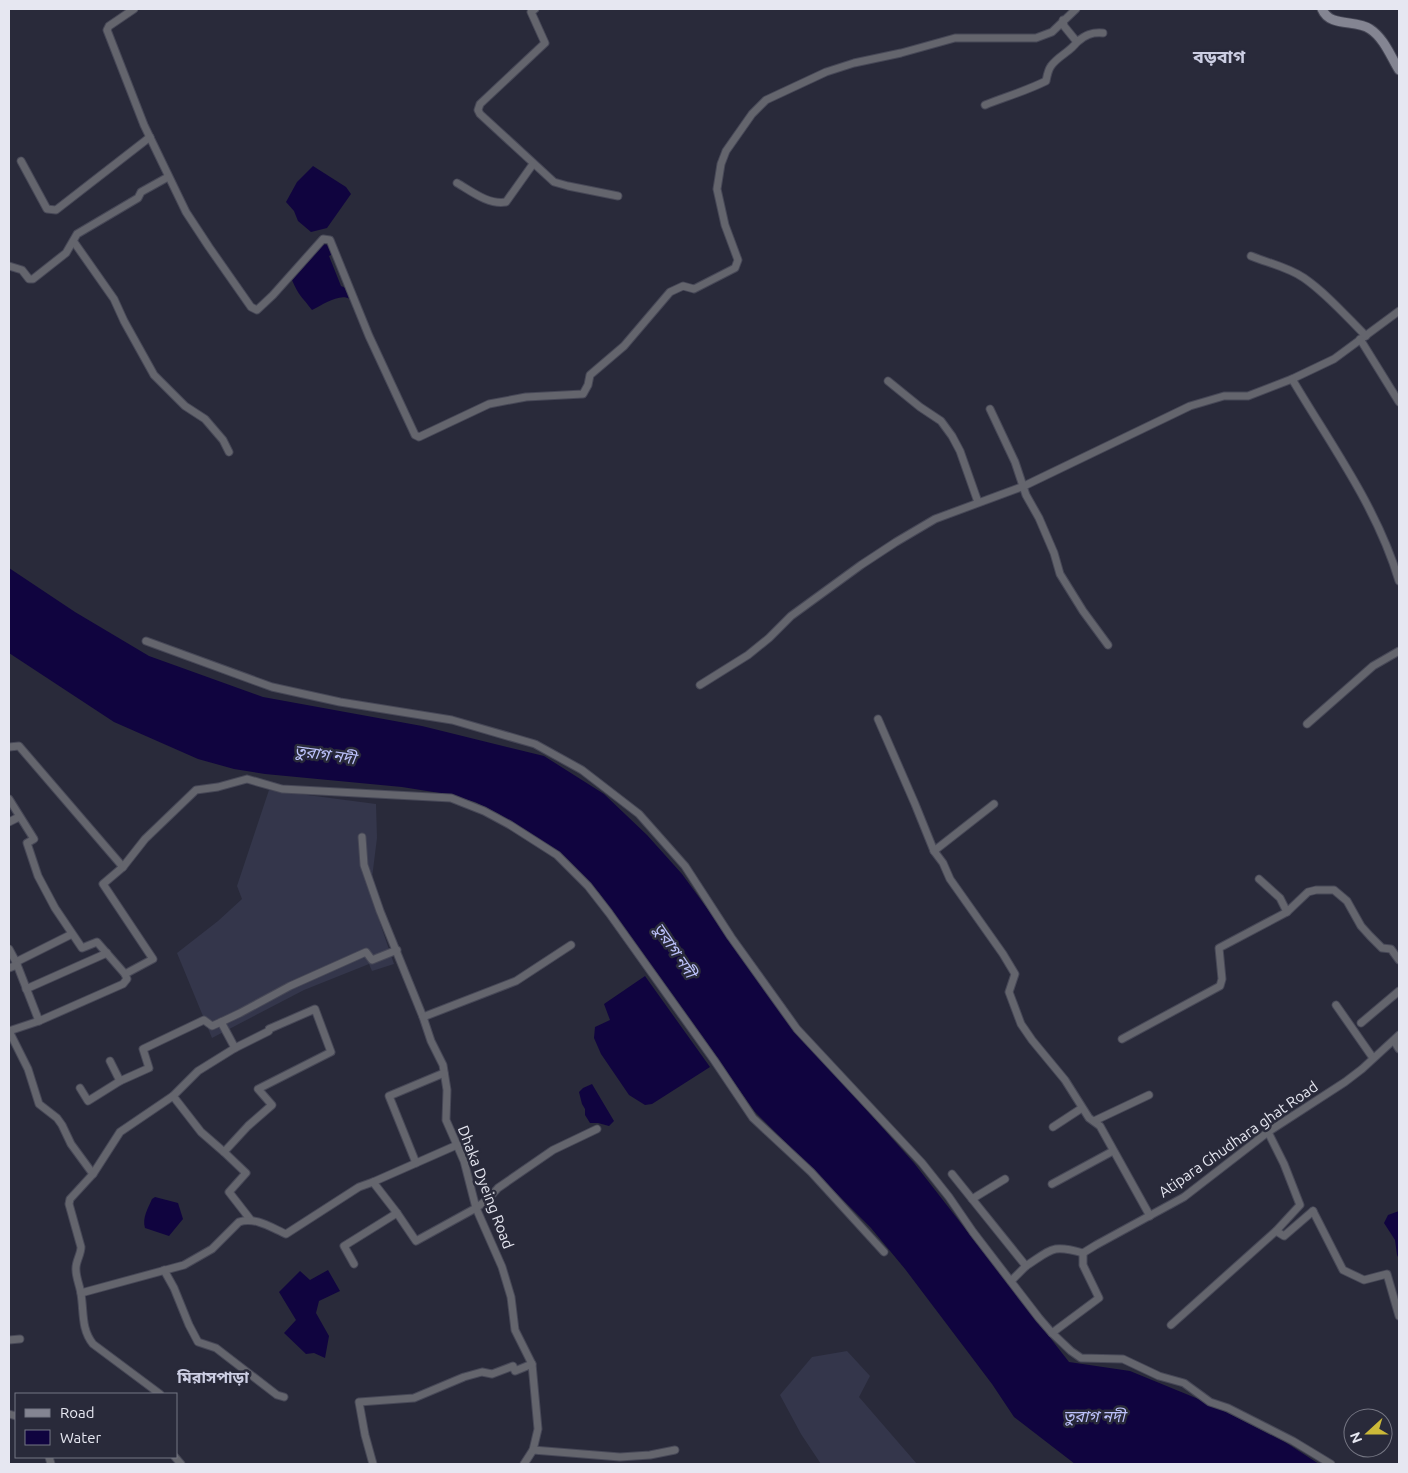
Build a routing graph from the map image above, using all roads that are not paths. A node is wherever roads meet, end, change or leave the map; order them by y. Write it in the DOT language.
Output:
graph roads {
  1 [pos="134,9"];
  2 [pos="535,9"];
  3 [pos="1076,9"];
  4 [pos="1322,9"];
  5 [pos="1063,20"];
  6 [pos="1103,33"];
  7 [pos="1077,42"];
  8 [pos="1399,70"];
  9 [pos="985,105"];
  10 [pos="150,137"];
  11 [pos="22,161"];
  12 [pos="533,164"];
  13 [pos="168,177"];
  14 [pos="456,183"];
  15 [pos="618,196"];
  16 [pos="74,242"];
  17 [pos="1251,256"];
  18 [pos="9,266"];
  19 [pos="1399,311"];
  20 [pos="1363,338"];
  21 [pos="1292,379"];
  22 [pos="888,382"];
  23 [pos="1399,402"];
  24 [pos="990,409"];
  25 [pos="229,452"];
  26 [pos="1024,486"];
  27 [pos="978,502"];
  28 [pos="1399,577"];
  29 [pos="146,641"];
  30 [pos="1108,645"];
  31 [pos="1399,651"];
  32 [pos="700,686"];
  33 [pos="878,719"];
  34 [pos="1307,724"];
  35 [pos="9,747"];
  36 [pos="9,799"];
  37 [pos="994,804"];
  38 [pos="19,817"];
  39 [pos="9,822"];
  40 [pos="362,837"];
  41 [pos="934,851"];
  42 [pos="123,868"];
  43 [pos="1259,880"];
  44 [pos="1287,912"];
  45 [pos="72,934"];
  46 [pos="571,945"];
  47 [pos="9,949"];
  48 [pos="397,950"];
  49 [pos="108,953"];
  50 [pos="1398,958"];
  51 [pos="16,963"];
  52 [pos="9,968"];
  53 [pos="125,974"];
  54 [pos="26,989"];
  55 [pos="1399,991"];
  56 [pos="1336,1005"];
  57 [pos="424,1017"];
  58 [pos="39,1021"];
  59 [pos="221,1022"];
  60 [pos="1360,1023"];
  61 [pos="9,1031"];
  62 [pos="1399,1035"];
  63 [pos="1122,1038"];
  64 [pos="1394,1041"];
  65 [pos="235,1048"];
  66 [pos="1399,1049"];
  67 [pos="1373,1058"];
  68 [pos="110,1061"];
  69 [pos="444,1073"];
  70 [pos="120,1081"];
  71 [pos="80,1088"];
  72 [pos="1149,1095"];
  73 [pos="173,1096"];
  74 [pos="1082,1108"];
  75 [pos="1094,1121"];
  76 [pos="1053,1126"];
  77 [pos="597,1129"];
  78 [pos="1268,1132"];
  79 [pos="457,1144"];
  80 [pos="1113,1151"];
  81 [pos="224,1152"];
  82 [pos="416,1163"];
  83 [pos="93,1174"];
  84 [pos="952,1174"];
  85 [pos="1005,1180"];
  86 [pos="373,1182"];
  87 [pos="1052,1184"];
  88 [pos="972,1199"];
  89 [pos="1300,1206"];
  90 [pos="476,1208"];
  91 [pos="1313,1211"];
  92 [pos="397,1213"];
  93 [pos="1150,1216"];
  94 [pos="250,1219"];
  95 [pos="1276,1231"];
  96 [pos="884,1252"];
  97 [pos="1083,1253"];
  98 [pos="354,1264"];
  99 [pos="1026,1266"];
  100 [pos="164,1270"];
  101 [pos="1011,1281"];
  102 [pos="81,1293"];
  103 [pos="1399,1316"];
  104 [pos="1171,1325"];
  105 [pos="1052,1333"];
  106 [pos="20,1339"];
  107 [pos="9,1340"];
  108 [pos="532,1364"];
  109 [pos="159,1393"];
  110 [pos="284,1397"];
  111 [pos="533,1450"];
  112 [pos="675,1450"];
  113 [pos="620,1461"];
  114 [pos="373,1464"];
  115 [pos="524,1464"];
  116 [pos="1331,1464"];
  1 -- 10 [label="street"];
  2 -- 12 [label="street"];
  3 -- 5 [label="street"];
  4 -- 8 [label="main road"];
  5 -- 7 [label="street"];
  5 -- 13 [label="street"];
  6 -- 7 [label="street"];
  7 -- 9 [label="street"];
  10 -- 11 [label="street"];
  10 -- 13 [label="street"];
  12 -- 14 [label="street"];
  12 -- 15 [label="street"];
  13 -- 16 [label="street"];
  16 -- 18 [label="street"];
  16 -- 25 [label="street"];
  17 -- 20 [label="street"];
  19 -- 20 [label="street"];
  20 -- 21 [label="street"];
  20 -- 23 [label="street"];
  21 -- 26 [label="street"];
  21 -- 28 [label="street"];
  22 -- 27 [label="street"];
  24 -- 26 [label="street"];
  26 -- 27 [label="street"];
  26 -- 30 [label="street"];
  27 -- 32 [label="street"];
  29 -- 101 [label="street"];
  31 -- 34 [label="street"];
  33 -- 41 [label="street"];
  35 -- 42 [label="street"];
  36 -- 38 [label="street"];
  37 -- 41 [label="street"];
  38 -- 39 [label="street"];
  38 -- 45 [label="street"];
  40 -- 48 [label="street, Dhaka Dyeing Road"];
  41 -- 74 [label="street"];
  42 -- 53 [label="street"];
  42 -- 96 [label="street"];
  43 -- 44 [label="street"];
  44 -- 50 [label="street"];
  44 -- 63 [label="street"];
  45 -- 49 [label="street"];
  45 -- 51 [label="street"];
  46 -- 57 [label="street"];
  47 -- 51 [label="street"];
  48 -- 57 [label="street, Dhaka Dyeing Road"];
  48 -- 59 [label="street"];
  49 -- 53 [label="street"];
  49 -- 54 [label="street"];
  51 -- 52 [label="street"];
  51 -- 54 [label="street"];
  53 -- 58 [label="street"];
  54 -- 58 [label="street"];
  55 -- 60 [label="street"];
  56 -- 67 [label="street"];
  57 -- 69 [label="street, Dhaka Dyeing Road"];
  58 -- 61 [label="street"];
  59 -- 65 [label="street"];
  59 -- 70 [label="street"];
  61 -- 83 [label="street"];
  62 -- 64 [label="street, Atipara Ghudhara ghat Road"];
  64 -- 66 [label="street"];
  64 -- 67 [label="street, Atipara Ghudhara ghat Road"];
  65 -- 73 [label="street"];
  65 -- 81 [label="street"];
  67 -- 78 [label="street, Atipara Ghudhara ghat Road"];
  68 -- 70 [label="street"];
  69 -- 79 [label="street, Dhaka Dyeing Road"];
  69 -- 82 [label="street"];
  70 -- 71 [label="street"];
  72 -- 75 [label="street"];
  73 -- 81 [label="street"];
  73 -- 83 [label="street"];
  74 -- 75 [label="street"];
  74 -- 76 [label="street"];
  75 -- 80 [label="street"];
  77 -- 90 [label="street"];
  78 -- 89 [label="street"];
  78 -- 93 [label="street, Atipara Ghudhara ghat Road"];
  79 -- 82 [label="street"];
  79 -- 90 [label="street, Dhaka Dyeing Road"];
  80 -- 87 [label="street"];
  80 -- 93 [label="street"];
  81 -- 94 [label="street"];
  82 -- 86 [label="street"];
  83 -- 102 [label="street"];
  84 -- 88 [label="street"];
  85 -- 88 [label="street"];
  86 -- 92 [label="street"];
  86 -- 94 [label="street"];
  88 -- 99 [label="street"];
  89 -- 91 [label="street"];
  89 -- 95 [label="street"];
  90 -- 92 [label="street"];
  90 -- 108 [label="street, Dhaka Dyeing Road"];
  91 -- 95 [label="street"];
  91 -- 103 [label="street"];
  92 -- 98 [label="street"];
  93 -- 97 [label="street, Atipara Ghudhara ghat Road"];
  94 -- 100 [label="street"];
  95 -- 104 [label="street"];
  97 -- 99 [label="street"];
  97 -- 105 [label="street"];
  99 -- 101 [label="street"];
  100 -- 102 [label="street"];
  100 -- 110 [label="street"];
  101 -- 105 [label="street"];
  102 -- 109 [label="street"];
  105 -- 116 [label="street"];
  106 -- 107 [label="street"];
  108 -- 111 [label="street, Dhaka Dyeing Road"];
  108 -- 114 [label="street"];
  111 -- 113 [label="street"];
  111 -- 115 [label="street, Dhaka Dyeing Road"];
  112 -- 113 [label="street"];
}
